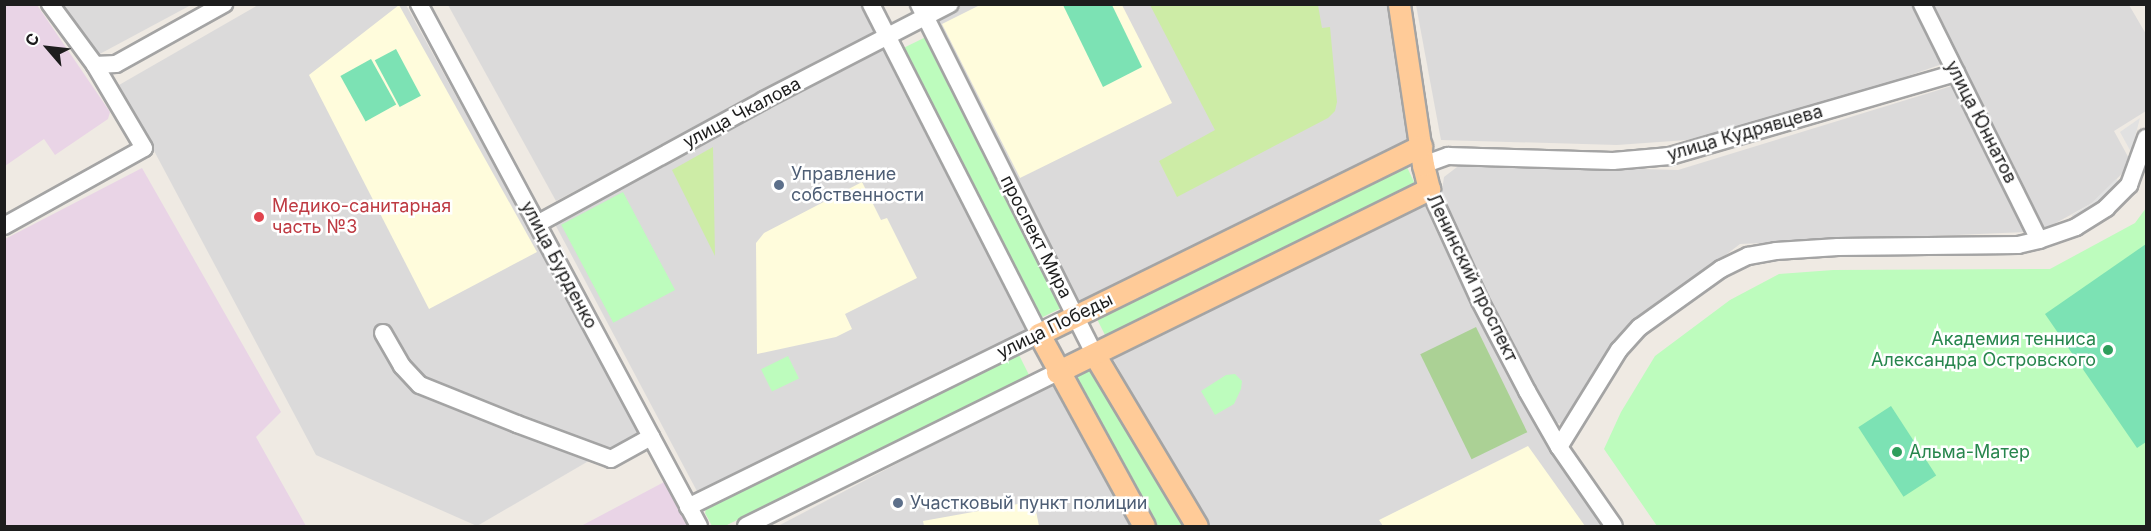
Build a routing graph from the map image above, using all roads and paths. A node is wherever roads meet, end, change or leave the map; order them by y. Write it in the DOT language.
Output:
graph roads {
  1 [pos="51,4"];
  2 [pos="224,4"];
  3 [pos="419,4"];
  4 [pos="871,4"];
  5 [pos="950,4"];
  6 [pos="1399,4"];
  7 [pos="1922,4"];
  8 [pos="923,11"];
  9 [pos="888,36"];
  10 [pos="95,65"];
  11 [pos="1956,73"];
  12 [pos="2146,138"];
  13 [pos="1422,156"];
  14 [pos="1429,189"];
  15 [pos="537,224"];
  16 [pos="4,226"];
  17 [pos="2039,240"];
  18 [pos="1076,316"];
  19 [pos="383,333"];
  20 [pos="1039,334"];
  21 [pos="1094,354"];
  22 [pos="1058,372"];
  23 [pos="651,437"];
  24 [pos="1559,447"];
  25 [pos="688,507"];
  26 [pos="751,525"];
  27 [pos="699,526"];
  28 [pos="1144,526"];
  29 [pos="1197,526"];
  30 [pos="1614,526"];
  1 -- 10 [label="street"];
  2 -- 10 [label="street"];
  3 -- 15 [label="street, улица Бурденко"];
  4 -- 9 [label="street"];
  5 -- 8 [label="street, улица Чкалова"];
  6 -- 13 [label="main road, Ленинский проспект"];
  7 -- 11 [label="street, улица Юннатов"];
  8 -- 9 [label="street, улица Чкалова"];
  8 -- 18 [label="street, проспект Мира"];
  9 -- 15 [label="street, улица Чкалова"];
  9 -- 20 [label="street"];
  10 -- 16 [label="street"];
  11 -- 13 [label="street, улица Кудрявцева"];
  11 -- 17 [label="street, улица Юннатов"];
  12 -- 17 [label="street"];
  13 -- 14 [label="main road, Ленинский проспект"];
  13 -- 18 [label="main road, улица Победы"];
  14 -- 21 [label="main road"];
  14 -- 24 [label="street, Ленинский проспект"];
  15 -- 23 [label="street, улица Бурденко"];
  17 -- 24 [label="street"];
  18 -- 20 [label="main road, улица Победы"];
  18 -- 21 [label="street, проспект Мира"];
  19 -- 23 [label="street"];
  20 -- 22 [label="main road"];
  20 -- 25 [label="street, улица Победы"];
  21 -- 22 [label="main road"];
  21 -- 29 [label="main road, проспект Мира"];
  22 -- 26 [label="street"];
  22 -- 28 [label="main road"];
  23 -- 25 [label="street, улица Бурденко"];
  24 -- 30 [label="street, Ленинский проспект"];
  25 -- 27 [label="street, улица Бурденко"];
}
